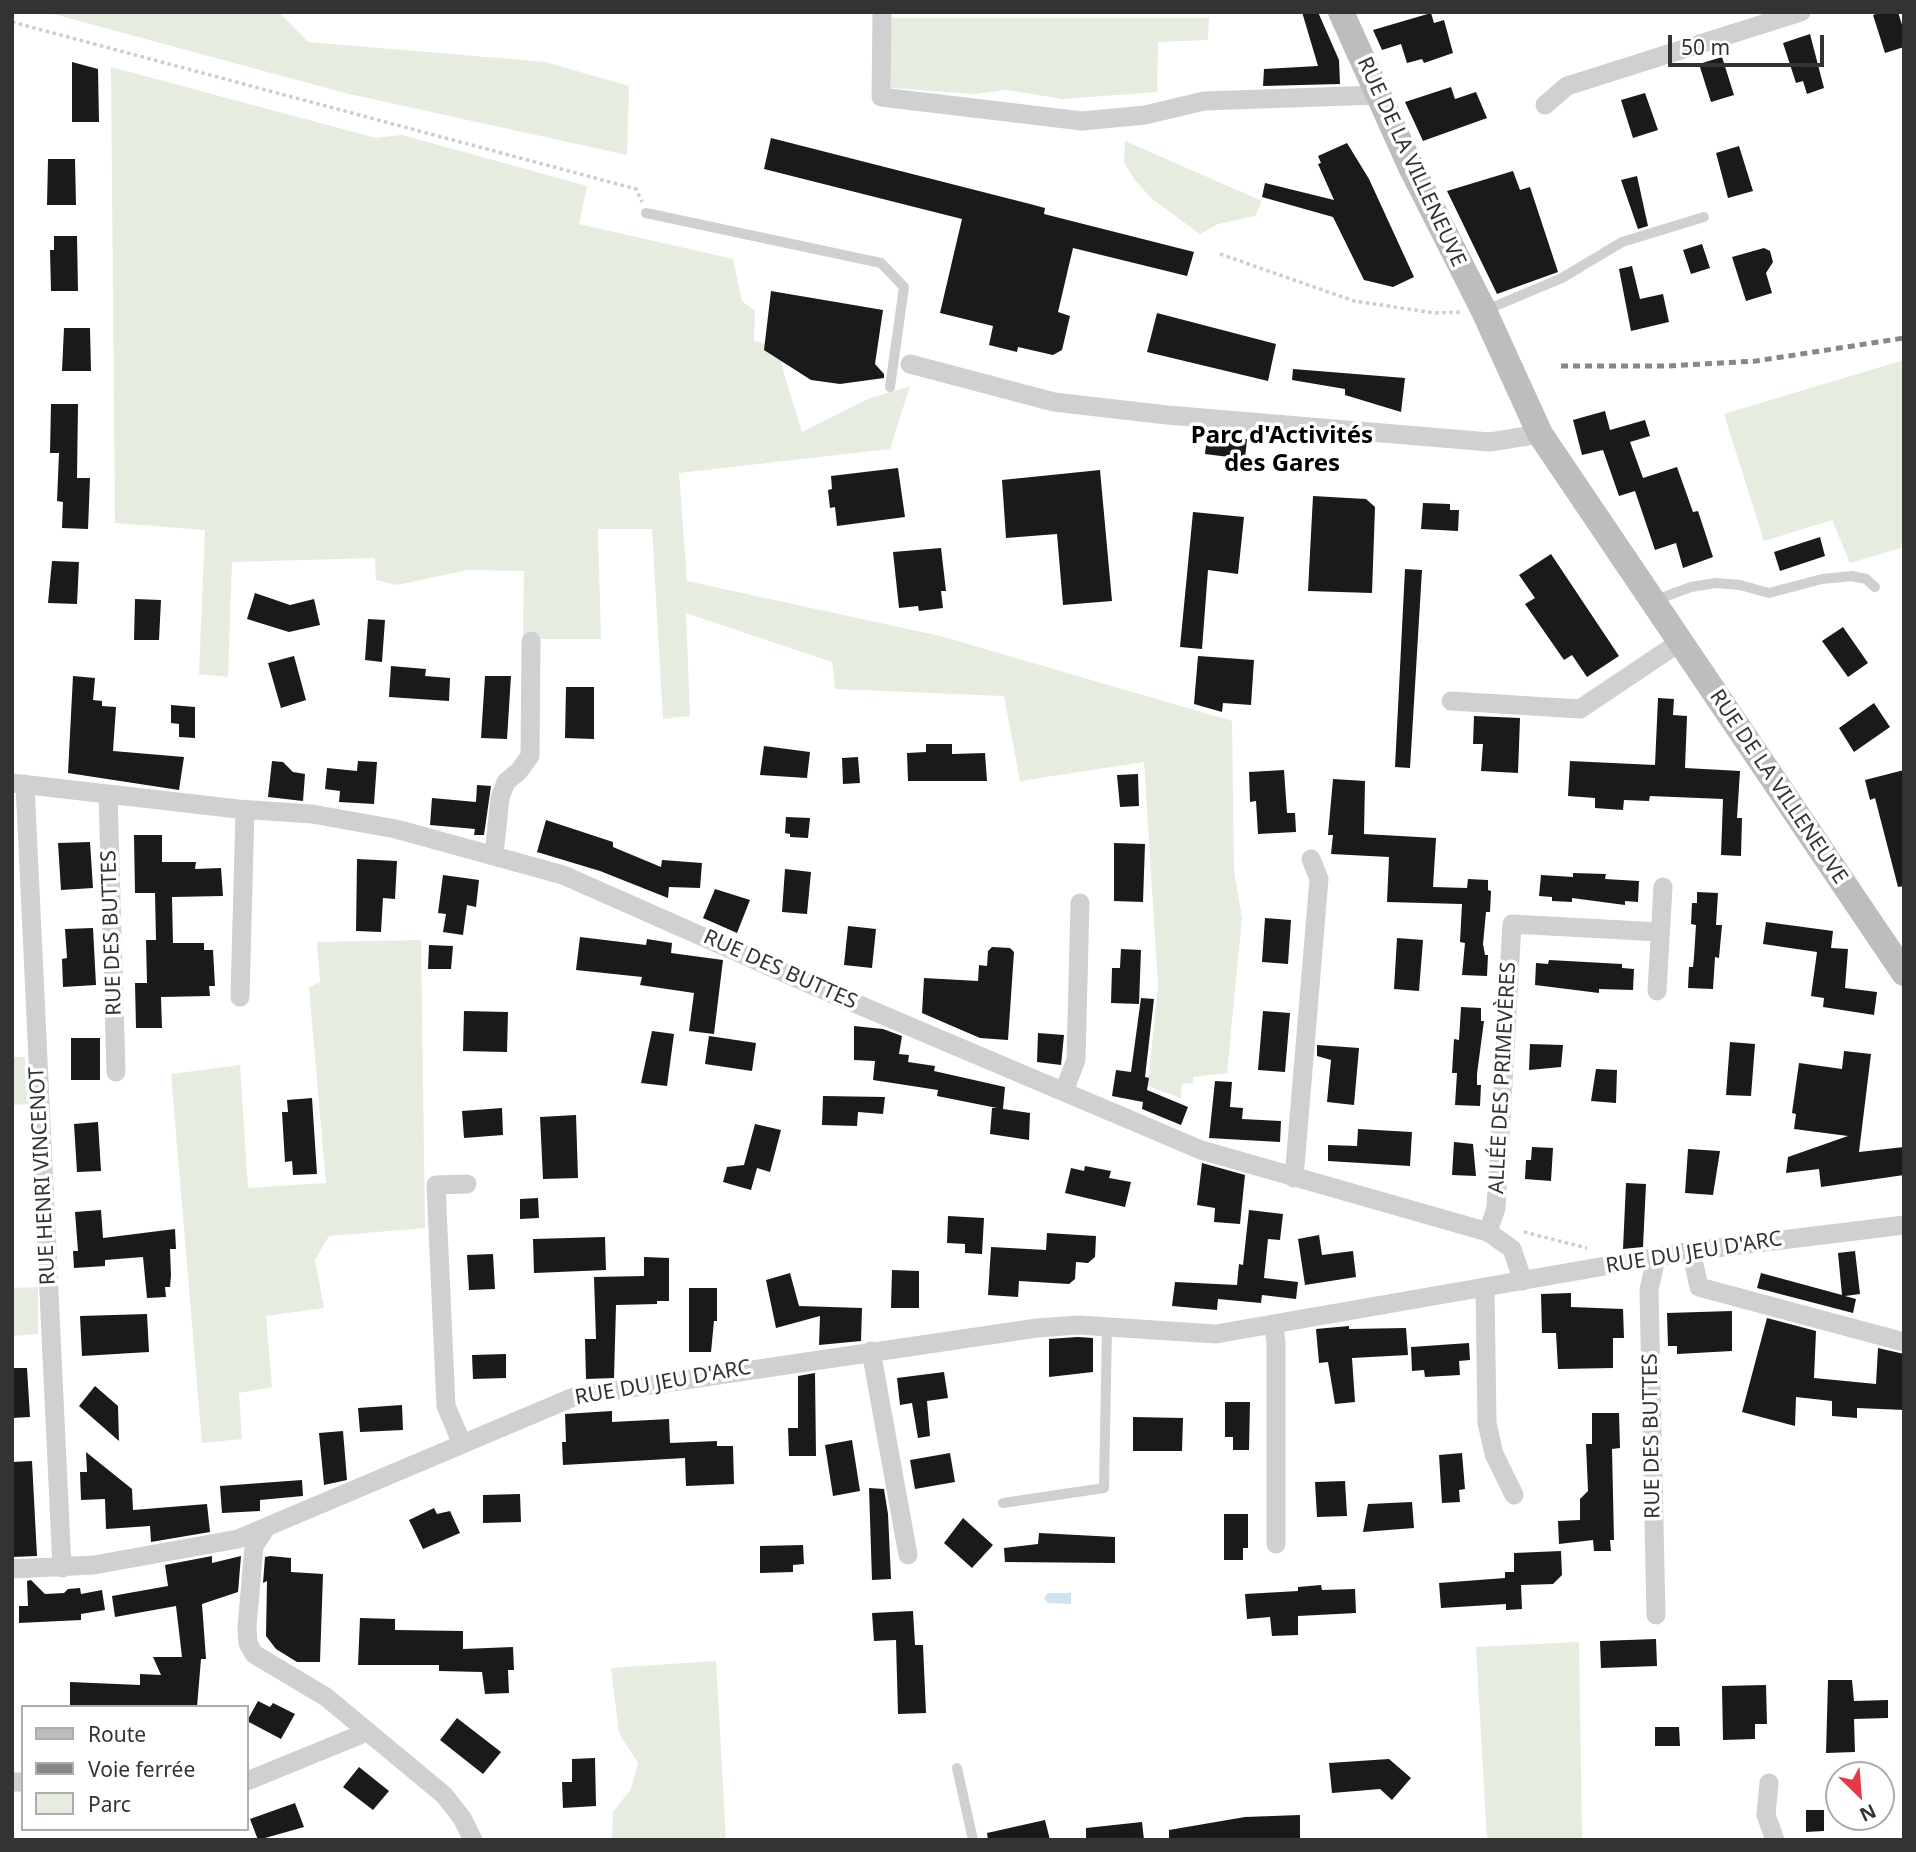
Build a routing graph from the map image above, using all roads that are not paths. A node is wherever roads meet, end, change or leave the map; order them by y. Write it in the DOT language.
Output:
graph roads {
  1 [pos="882,12"];
  2 [pos="1341,12"];
  3 [pos="1801,12"];
  4 [pos="1378,95"];
  5 [pos="1545,105"];
  6 [pos="646,213"];
  7 [pos="1704,217"];
  8 [pos="1483,311"];
  9 [pos="902,363"];
  10 [pos="890,387"];
  11 [pos="1540,434"];
  12 [pos="1875,587"];
  13 [pos="1653,601"];
  14 [pos="531,641"];
  15 [pos="1680,642"];
  16 [pos="1451,701"];
  17 [pos="19,784"];
  18 [pos="108,794"];
  19 [pos="245,810"];
  20 [pos="494,854"];
  21 [pos="1311,859"];
  22 [pos="1663,887"];
  23 [pos="1080,903"];
  24 [pos="1660,932"];
  25 [pos="1904,972"];
  26 [pos="1657,991"];
  27 [pos="240,997"];
  28 [pos="116,1072"];
  29 [pos="1064,1091"];
  30 [pos="1294,1178"];
  31 [pos="467,1184"];
  32 [pos="1904,1225"];
  33 [pos="1490,1228"];
  34 [pos="1691,1251"];
  35 [pos="1656,1258"];
  36 [pos="1524,1281"];
  37 [pos="1485,1288"];
  38 [pos="1273,1325"];
  39 [pos="1107,1327"];
  40 [pos="1904,1342"];
  41 [pos="871,1351"];
  42 [pos="462,1444"];
  43 [pos="1514,1495"];
  44 [pos="1003,1503"];
  45 [pos="266,1528"];
  46 [pos="1276,1544"];
  47 [pos="908,1555"];
  48 [pos="62,1568"];
  49 [pos="12,1569"];
  50 [pos="1656,1615"];
  51 [pos="367,1731"];
  52 [pos="957,1768"];
  53 [pos="248,1781"];
  54 [pos="1769,1783"];
  55 [pos="473,1840"];
  56 [pos="973,1840"];
  57 [pos="1775,1840"];
  1 -- 4 [label="street"];
  2 -- 4 [label="main road, RUE DE LA VILLENEUVE"];
  3 -- 5 [label="street"];
  4 -- 8 [label="main road, RUE DE LA VILLENEUVE"];
  6 -- 9 [label="lane"];
  7 -- 8 [label="lane"];
  8 -- 11 [label="main road, RUE DE LA VILLENEUVE"];
  9 -- 10 [label="lane"];
  9 -- 11 [label="street"];
  11 -- 13 [label="main road, RUE DE LA VILLENEUVE"];
  12 -- 13 [label="lane"];
  13 -- 15 [label="main road, RUE DE LA VILLENEUVE"];
  14 -- 20 [label="street"];
  15 -- 16 [label="street"];
  15 -- 25 [label="main road, RUE DE LA VILLENEUVE"];
  17 -- 18 [label="street, RUE DES BUTTES"];
  17 -- 48 [label="street, RUE HENRI VINCENOT"];
  18 -- 19 [label="street, RUE DES BUTTES"];
  18 -- 28 [label="street, RUE DES BUTTES"];
  19 -- 20 [label="street, RUE DES BUTTES"];
  19 -- 27 [label="street"];
  20 -- 29 [label="street, RUE DES BUTTES"];
  21 -- 30 [label="street"];
  22 -- 24 [label="street"];
  23 -- 29 [label="street"];
  24 -- 26 [label="street"];
  24 -- 33 [label="street, ALLÉE DES PRIMEVÈRES"];
  29 -- 30 [label="street, RUE DES BUTTES"];
  30 -- 33 [label="street, RUE DES BUTTES"];
  31 -- 42 [label="street"];
  32 -- 34 [label="street, RUE DU JEU D'ARC"];
  33 -- 36 [label="street, RUE DES BUTTES"];
  34 -- 35 [label="street, RUE DU JEU D'ARC"];
  34 -- 40 [label="street"];
  35 -- 36 [label="street, RUE DU JEU D'ARC"];
  35 -- 50 [label="street, RUE DES BUTTES"];
  36 -- 37 [label="street, RUE DU JEU D'ARC"];
  37 -- 38 [label="street, RUE DU JEU D'ARC"];
  37 -- 43 [label="street"];
  38 -- 39 [label="street, RUE DU JEU D'ARC"];
  38 -- 46 [label="street"];
  39 -- 41 [label="street, RUE DU JEU D'ARC"];
  39 -- 44 [label="lane"];
  41 -- 42 [label="street, RUE DU JEU D'ARC"];
  41 -- 47 [label="street"];
  42 -- 45 [label="street, RUE DU JEU D'ARC"];
  45 -- 48 [label="street, RUE DU JEU D'ARC"];
  45 -- 51 [label="street"];
  48 -- 49 [label="street, RUE DU JEU D'ARC"];
  51 -- 53 [label="street"];
  51 -- 55 [label="street"];
  52 -- 56 [label="lane"];
  54 -- 57 [label="street"];
}
